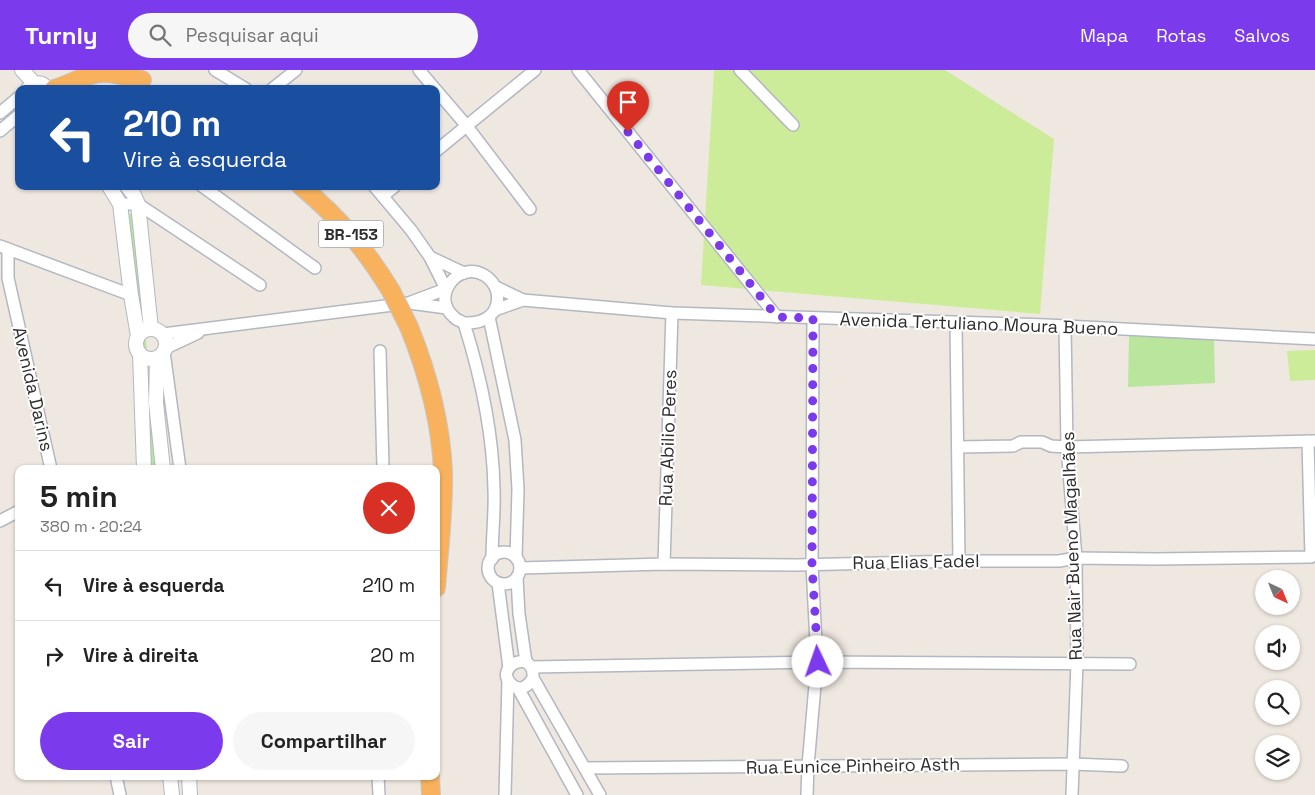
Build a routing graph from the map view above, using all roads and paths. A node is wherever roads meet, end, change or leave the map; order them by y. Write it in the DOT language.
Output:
graph roads {
  1 [pos="22,70"];
  2 [pos="126,70"];
  3 [pos="215,70"];
  4 [pos="296,70"];
  5 [pos="419,70"];
  6 [pos="535,70"];
  7 [pos="578,70"];
  8 [pos="740,70"];
  9 [pos="34,85"];
  10 [pos="67,85"];
  11 [pos="149,85"];
  12 [pos="239,85"];
  13 [pos="277,85"];
  14 [pos="432,85"];
  15 [pos="440,95"];
  16 [pos="15,100"];
  17 [pos="0,113"];
  18 [pos="15,119"];
  19 [pos="466,125"];
  20 [pos="793,125"];
  21 [pos="0,132"];
  22 [pos="440,148"];
  23 [pos="111,190"];
  24 [pos="130,190"];
  25 [pos="208,190"];
  26 [pos="306,190"];
  27 [pos="378,190"];
  28 [pos="390,190"];
  29 [pos="383,196"];
  30 [pos="120,204"];
  31 [pos="138,204"];
  32 [pos="530,209"];
  33 [pos="4,248"];
  34 [pos="430,257"];
  35 [pos="0,268"];
  36 [pos="315,268"];
  37 [pos="464,273"];
  38 [pos="8,278"];
  39 [pos="260,285"];
  40 [pos="496,287"];
  41 [pos="446,289"];
  42 [pos="131,295"];
  43 [pos="523,300"];
  44 [pos="409,303"];
  45 [pos="447,308"];
  46 [pos="672,313"];
  47 [pos="492,314"];
  48 [pos="777,317"];
  49 [pos="813,318"];
  50 [pos="464,323"];
  51 [pos="956,323"];
  52 [pos="1065,326"];
  53 [pos="209,328"];
  54 [pos="157,331"];
  55 [pos="138,336"];
  56 [pos="1315,339"];
  57 [pos="380,351"];
  58 [pos="162,352"];
  59 [pos="140,354"];
  60 [pos="1312,441"];
  61 [pos="958,447"];
  62 [pos="1067,447"];
  63 [pos="50,465"];
  64 [pos="144,465"];
  65 [pos="163,465"];
  66 [pos="179,465"];
  67 [pos="383,465"];
  68 [pos="440,465"];
  69 [pos="15,513"];
  70 [pos="1313,513"];
  71 [pos="0,521"];
  72 [pos="1076,558"];
  73 [pos="492,559"];
  74 [pos="959,561"];
  75 [pos="664,564"];
  76 [pos="812,565"];
  77 [pos="518,568"];
  78 [pos="498,582"];
  79 [pos="818,662"];
  80 [pos="1077,663"];
  81 [pos="1130,664"];
  82 [pos="509,668"];
  83 [pos="530,669"];
  84 [pos="508,680"];
  85 [pos="518,688"];
  86 [pos="1073,764"];
  87 [pos="808,766"];
  88 [pos="1122,766"];
  89 [pos="585,768"];
  90 [pos="117,780"];
  91 [pos="170,780"];
  92 [pos="189,780"];
  93 [pos="378,780"];
  94 [pos="430,780"];
  95 [pos="120,795"];
  96 [pos="172,795"];
  97 [pos="190,795"];
  98 [pos="379,795"];
  99 [pos="431,795"];
  100 [pos="505,795"];
  101 [pos="577,795"];
  102 [pos="600,795"];
  103 [pos="807,795"];
  104 [pos="1072,795"];
  1 -- 9 [label="street"];
  2 -- 11 [label="highway"];
  3 -- 12 [label="street"];
  4 -- 13 [label="street"];
  5 -- 14 [label="street"];
  6 -- 19 [label="street"];
  7 -- 48 [label="street"];
  8 -- 20 [label="street"];
  10 -- 11 [label="highway"];
  15 -- 19 [label="street"];
  16 -- 17 [label="street"];
  18 -- 21 [label="street"];
  19 -- 22 [label="street"];
  19 -- 32 [label="street"];
  23 -- 30 [label="street"];
  24 -- 31 [label="street"];
  25 -- 36 [label="street"];
  26 -- 68 [label="highway, BR-153, bridge"];
  27 -- 29 [label="street"];
  28 -- 29 [label="street"];
  29 -- 34 [label="street"];
  30 -- 31 [label="street"];
  30 -- 42 [label="street"];
  31 -- 39 [label="street"];
  31 -- 54 [label="street"];
  33 -- 38 [label="street, Avenida Darins"];
  33 -- 42 [label="street"];
  34 -- 37 [label="street"];
  34 -- 41 [label="street"];
  35 -- 38 [label="street"];
  37 -- 40 [label="street"];
  37 -- 41 [label="street"];
  38 -- 63 [label="street, Avenida Darins"];
  40 -- 43 [label="street, Avenida Tertuliano Moura Bueno"];
  40 -- 47 [label="street"];
  41 -- 44 [label="street"];
  41 -- 45 [label="street"];
  42 -- 55 [label="street"];
  43 -- 46 [label="street, Avenida Tertuliano Moura Bueno"];
  43 -- 47 [label="street, Avenida Tertuliano Moura Bueno"];
  44 -- 45 [label="street"];
  44 -- 53 [label="street"];
  45 -- 50 [label="street"];
  46 -- 48 [label="street, Avenida Tertuliano Moura Bueno"];
  46 -- 75 [label="street, Rua Abilio Peres"];
  47 -- 50 [label="street"];
  47 -- 77 [label="street"];
  48 -- 49 [label="street, Avenida Tertuliano Moura Bueno"];
  49 -- 51 [label="street, Avenida Tertuliano Moura Bueno"];
  49 -- 76 [label="street"];
  50 -- 73 [label="street"];
  51 -- 52 [label="street, Avenida Tertuliano Moura Bueno"];
  51 -- 61 [label="street"];
  52 -- 56 [label="street, Avenida Tertuliano Moura Bueno"];
  52 -- 62 [label="street, Rua Nair Bueno Magalhães"];
  53 -- 54 [label="street"];
  53 -- 58 [label="street"];
  54 -- 55 [label="street"];
  54 -- 58 [label="street"];
  55 -- 59 [label="street"];
  57 -- 67 [label="street"];
  58 -- 59 [label="street"];
  58 -- 65 [label="street"];
  58 -- 66 [label="street"];
  59 -- 64 [label="street"];
  60 -- 62 [label="street"];
  60 -- 70 [label="street"];
  61 -- 62 [label="street"];
  61 -- 74 [label="street"];
  62 -- 72 [label="street, Rua Nair Bueno Magalhães"];
  69 -- 71 [label="street"];
  70 -- 72 [label="street, Rua Elias Fadel"];
  72 -- 74 [label="street, Rua Elias Fadel"];
  72 -- 80 [label="street, Rua Nair Bueno Magalhães"];
  73 -- 77 [label="street"];
  73 -- 78 [label="street"];
  74 -- 76 [label="street, Rua Elias Fadel"];
  75 -- 76 [label="street, Rua Elias Fadel"];
  75 -- 77 [label="street, Rua Elias Fadel"];
  76 -- 79 [label="street"];
  77 -- 78 [label="street"];
  77 -- 83 [label="street"];
  78 -- 82 [label="street"];
  79 -- 80 [label="street"];
  79 -- 83 [label="street"];
  79 -- 87 [label="street"];
  80 -- 81 [label="street"];
  80 -- 86 [label="street, Rua Nair Bueno Magalhães"];
  82 -- 83 [label="street"];
  82 -- 84 [label="street"];
  83 -- 85 [label="street"];
  83 -- 89 [label="street"];
  84 -- 85 [label="street"];
  84 -- 100 [label="street"];
  85 -- 101 [label="street"];
  86 -- 87 [label="street, Rua Eunice Pinheiro Asth"];
  86 -- 88 [label="street, Rua Eunice Pinheiro Asth"];
  86 -- 104 [label="street, Rua Nair Bueno Magalhães"];
  87 -- 89 [label="street, Rua Eunice Pinheiro Asth"];
  87 -- 103 [label="street"];
  89 -- 102 [label="street"];
  90 -- 95 [label="street"];
  91 -- 96 [label="street"];
  92 -- 97 [label="street"];
  93 -- 98 [label="street"];
  94 -- 99 [label="highway"];
}
